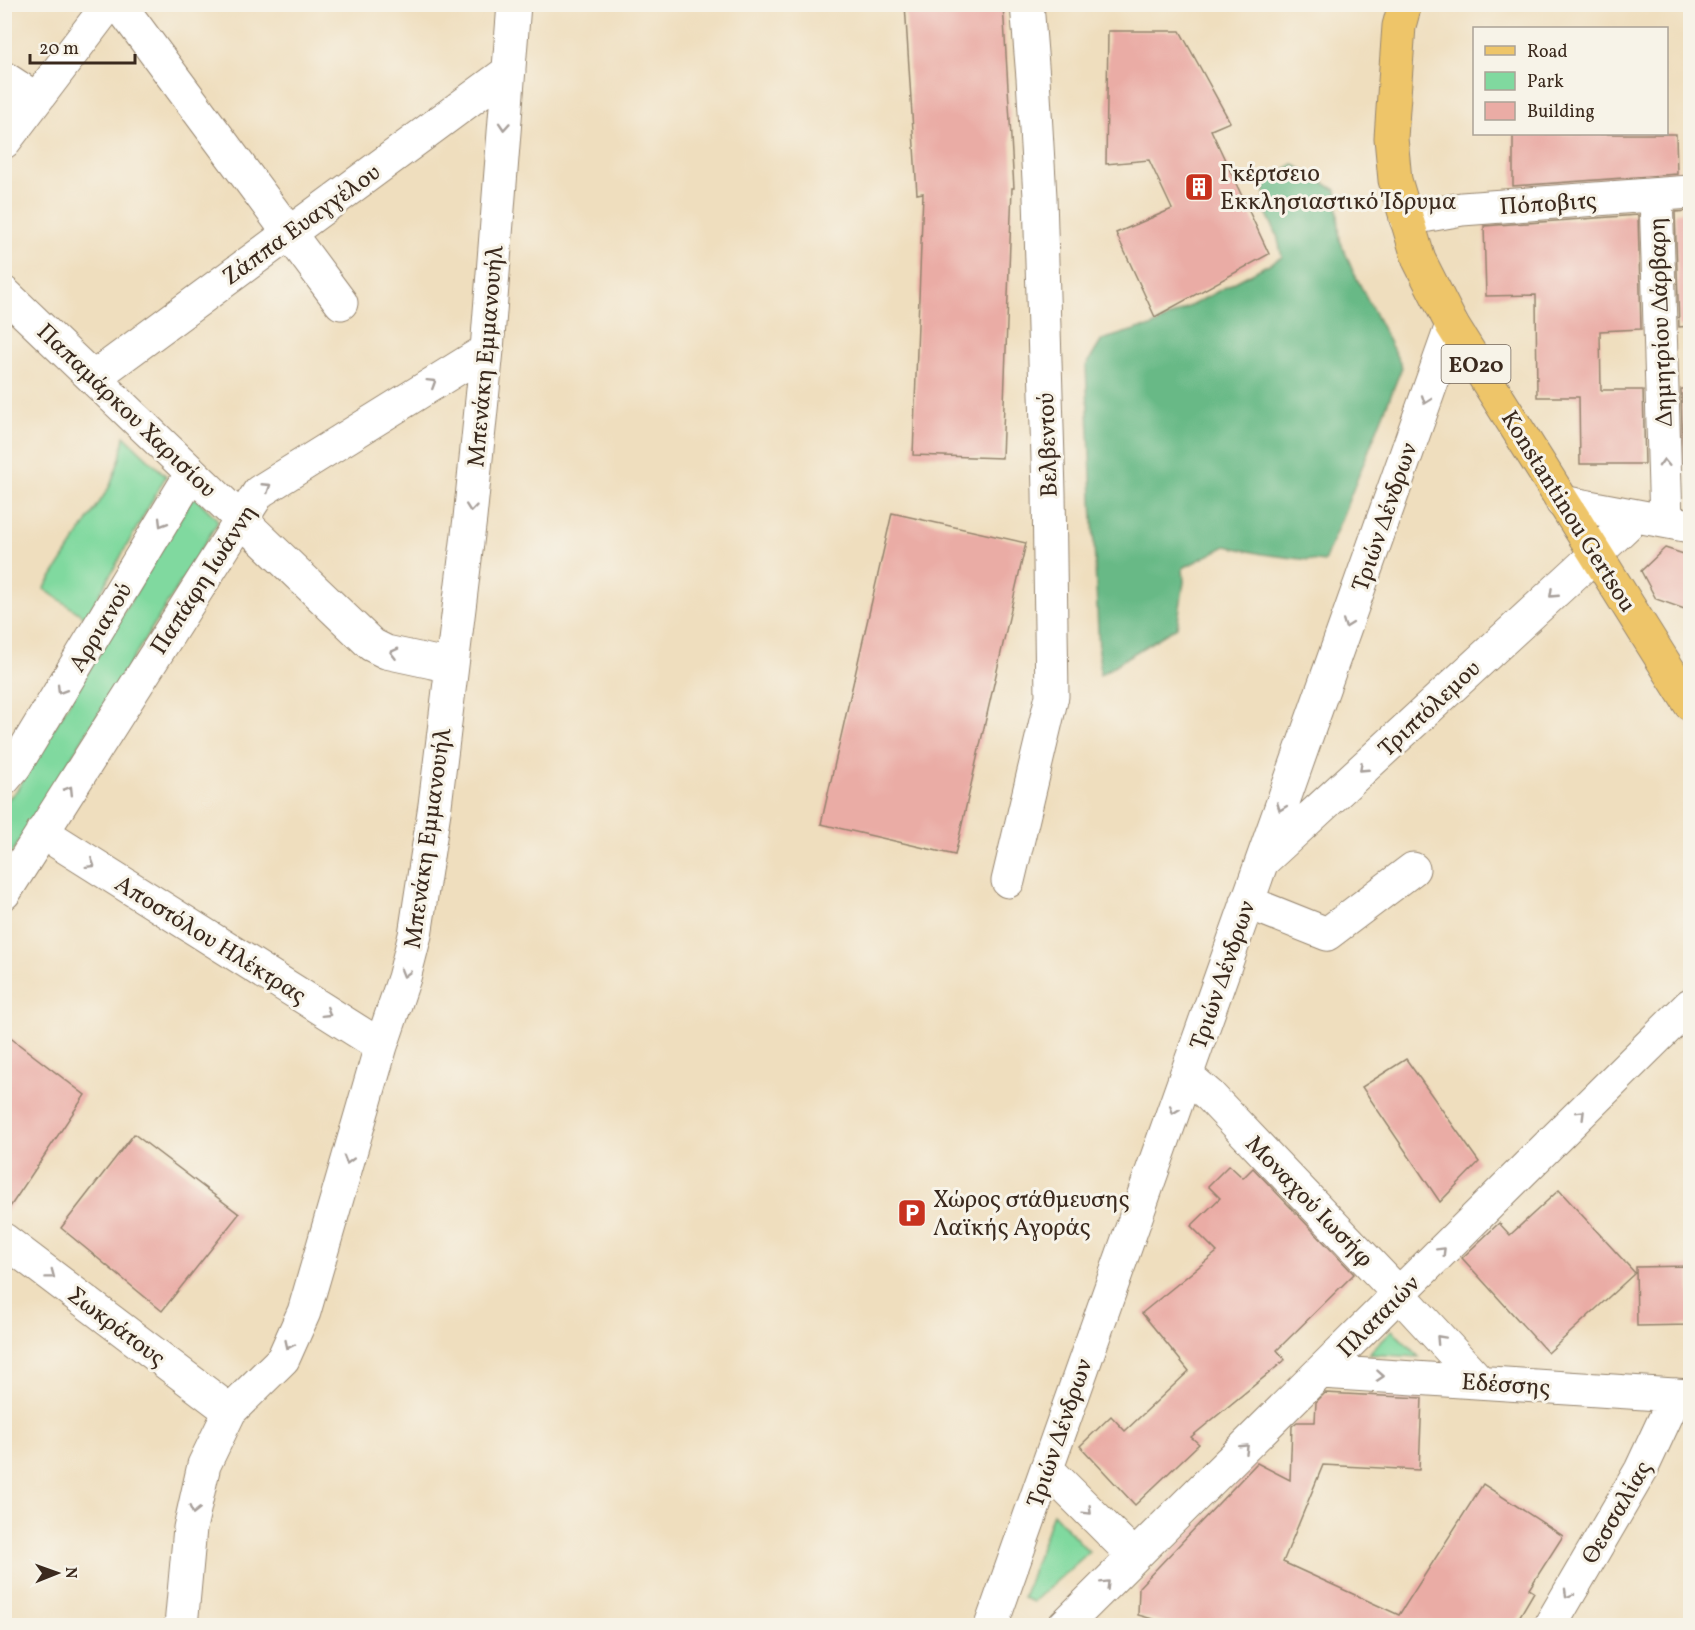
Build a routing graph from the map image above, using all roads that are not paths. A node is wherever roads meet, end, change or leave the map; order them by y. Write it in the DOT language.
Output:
graph roads {
  1 [pos="109,4"];
  2 [pos="119,4"];
  3 [pos="514,4"];
  4 [pos="1027,4"];
  5 [pos="1405,4"];
  6 [pos="508,71"];
  7 [pos="4,78"];
  8 [pos="36,99"];
  9 [pos="4,142"];
  10 [pos="1690,192"];
  11 [pos="1656,195"];
  12 [pos="1406,219"];
  13 [pos="289,233"];
  14 [pos="4,293"];
  15 [pos="341,303"];
  16 [pos="1452,325"];
  17 [pos="487,350"];
  18 [pos="93,378"];
  19 [pos="192,473"];
  20 [pos="1563,502"];
  21 [pos="241,519"];
  22 [pos="1664,521"];
  23 [pos="1596,554"];
  24 [pos="451,666"];
  25 [pos="1690,704"];
  26 [pos="4,779"];
  27 [pos="42,832"];
  28 [pos="1262,861"];
  29 [pos="1413,869"];
  30 [pos="1008,880"];
  31 [pos="4,893"];
  32 [pos="1247,902"];
  33 [pos="1690,1005"];
  34 [pos="381,1046"];
  35 [pos="1186,1075"];
  36 [pos="4,1240"];
  37 [pos="1399,1294"];
  38 [pos="1322,1372"];
  39 [pos="1480,1382"];
  40 [pos="1683,1396"];
  41 [pos="230,1411"];
  42 [pos="1047,1469"];
  43 [pos="1134,1556"];
  44 [pos="181,1626"];
  45 [pos="991,1626"];
  46 [pos="1064,1626"];
  47 [pos="1550,1626"];
  1 -- 8 [label="street"];
  2 -- 13 [label="street"];
  3 -- 6 [label="street, Μπενάκη Εμμανουήλ"];
  4 -- 30 [label="street, Βελβεντού"];
  5 -- 12 [label="main road, ΕΟ20"];
  6 -- 13 [label="street, Ζάππα Ευαγγέλου"];
  6 -- 17 [label="street, Μπενάκη Εμμανουήλ, one-way"];
  7 -- 8 [label="street"];
  8 -- 9 [label="street"];
  10 -- 11 [label="street, Πόποβιτς"];
  11 -- 12 [label="street, Πόποβιτς"];
  22 -- 11 [label="street, Δημητρίου Δάρβαρη, one-way"];
  12 -- 16 [label="main road, Konstantinou Gertsou / ΕΟ20"];
  13 -- 15 [label="street"];
  13 -- 18 [label="street, Ζάππα Ευαγγέλου"];
  14 -- 18 [label="street, Παπαμάρκου Χαρισίου"];
  16 -- 20 [label="main road, Konstantinou Gertsou / ΕΟ20"];
  16 -- 28 [label="street, Τριών Δένδρων, one-way"];
  21 -- 17 [label="street, Παπάφη Ιωάννη, one-way"];
  17 -- 24 [label="street, Μπενάκη Εμμανουήλ, one-way"];
  18 -- 19 [label="street, Παπαμάρκου Χαρισίου"];
  19 -- 21 [label="street, Παπαμάρκου Χαρισίου"];
  19 -- 26 [label="street, Αρριανού, one-way"];
  20 -- 22 [label="street"];
  20 -- 23 [label="main road, Konstantinou Gertsou / ΕΟ20"];
  24 -- 21 [label="street, Παπαμάρκου Χαρισίου, one-way"];
  27 -- 21 [label="street, Παπάφη Ιωάννη, one-way"];
  22 -- 23 [label="street, Τριπτόλεμου"];
  23 -- 25 [label="main road, Konstantinou Gertsou / ΕΟ20"];
  23 -- 28 [label="street, Τριπτόλεμου, one-way"];
  24 -- 34 [label="street, Μπενάκη Εμμανουήλ, one-way"];
  27 -- 31 [label="street, Παπάφη Ιωάννη"];
  27 -- 34 [label="street, Αποστόλου Ηλέκτρας, one-way"];
  28 -- 32 [label="street, Τριών Δένδρων"];
  29 -- 32 [label="street"];
  32 -- 35 [label="street, Τριών Δένδρων"];
  37 -- 33 [label="street, Πλαταιών, one-way"];
  34 -- 41 [label="street, Μπενάκη Εμμανουήλ, one-way"];
  35 -- 37 [label="street, Μοναχού Ιωσήφ"];
  35 -- 42 [label="street, Τριών Δένδρων, one-way"];
  36 -- 41 [label="street, Σωκράτους, one-way"];
  37 -- 38 [label="street, Πλαταιών"];
  39 -- 37 [label="street, Μοναχού Ιωσήφ, one-way"];
  38 -- 39 [label="street, Εδέσσης, one-way"];
  43 -- 38 [label="street, Πλαταιών, one-way"];
  39 -- 40 [label="street, Εδέσσης"];
  40 -- 47 [label="street, Θεσσαλίας, one-way"];
  41 -- 44 [label="street, Μπενάκη Εμμανουήλ, one-way"];
  42 -- 43 [label="street, one-way"];
  42 -- 45 [label="street, Τριών Δένδρων"];
  46 -- 43 [label="street, Πλαταιών, one-way"];
}
